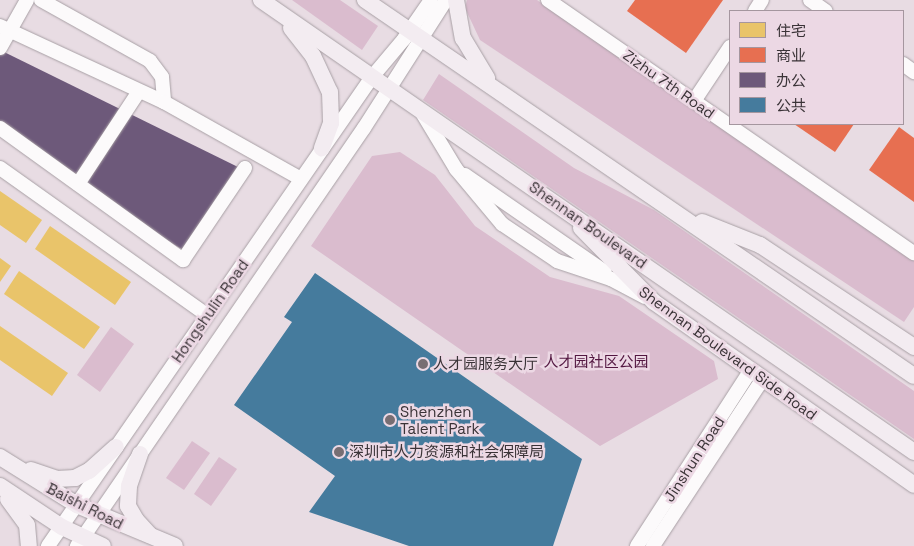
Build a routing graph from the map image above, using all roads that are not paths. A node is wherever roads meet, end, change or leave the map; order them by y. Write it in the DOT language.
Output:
graph roads {
  1 [pos="27,0"];
  2 [pos="41,0"];
  3 [pos="261,0"];
  4 [pos="365,0"];
  5 [pos="431,0"];
  6 [pos="446,0"];
  7 [pos="456,0"];
  8 [pos="548,0"];
  9 [pos="810,0"];
  10 [pos="376,6"];
  11 [pos="825,10"];
  12 [pos="6,29"];
  13 [pos="416,34"];
  14 [pos="0,48"];
  15 [pos="729,48"];
  16 [pos="372,77"];
  17 [pos="492,86"];
  18 [pos="389,89"];
  19 [pos="139,92"];
  20 [pos="694,101"];
  21 [pos="164,102"];
  22 [pos="421,111"];
  23 [pos="0,128"];
  24 [pos="322,148"];
  25 [pos="0,168"];
  26 [pos="245,168"];
  27 [pos="456,168"];
  28 [pos="301,179"];
  29 [pos="78,184"];
  30 [pos="557,203"];
  31 [pos="676,213"];
  32 [pos="914,253"];
  33 [pos="627,287"];
  34 [pos="654,302"];
  35 [pos="207,315"];
  36 [pos="913,343"];
  37 [pos="756,376"];
  38 [pos="914,376"];
  39 [pos="116,447"];
  40 [pos="914,452"];
  41 [pos="140,454"];
  42 [pos="3,459"];
  43 [pos="914,485"];
  44 [pos="0,488"];
  45 [pos="77,504"];
  46 [pos="666,513"];
  47 [pos="99,515"];
  48 [pos="62,527"];
  49 [pos="154,539"];
  50 [pos="80,542"];
  51 [pos="29,546"];
  52 [pos="48,546"];
  53 [pos="103,546"];
  54 [pos="175,546"];
  55 [pos="637,546"];
  56 [pos="653,546"];
  1 -- 12 [label="street"];
  2 -- 21 [label="street"];
  3 -- 16 [label="main road, Shennan Boulevard"];
  3 -- 24 [label="main road"];
  4 -- 10 [label="main road"];
  5 -- 13 [label="street"];
  6 -- 13 [label="street"];
  7 -- 17 [label="main road"];
  8 -- 20 [label="street, Zizhu 7th Road"];
  9 -- 11 [label="street"];
  10 -- 13 [label="main road"];
  12 -- 14 [label="street"];
  12 -- 19 [label="street"];
  13 -- 16 [label="street, Hongshulin Road"];
  13 -- 17 [label="main road"];
  13 -- 18 [label="street, Hongshulin Road"];
  15 -- 20 [label="street"];
  16 -- 18 [label="main road, Shennan Boulevard"];
  16 -- 24 [label="street, Hongshulin Road"];
  17 -- 31 [label="main road"];
  18 -- 22 [label="main road, Shennan Boulevard"];
  18 -- 41 [label="street, Hongshulin Road"];
  19 -- 21 [label="street"];
  19 -- 29 [label="street"];
  20 -- 32 [label="street, Zizhu 7th Road"];
  21 -- 28 [label="street"];
  22 -- 27 [label="street"];
  22 -- 30 [label="main road, Shennan Boulevard"];
  23 -- 29 [label="street"];
  24 -- 28 [label="street, Hongshulin Road"];
  25 -- 35 [label="street"];
  26 -- 29 [label="street"];
  27 -- 33 [label="street"];
  27 -- 33 [label="street"];
  28 -- 35 [label="street, Hongshulin Road"];
  30 -- 34 [label="main road, Shennan Boulevard Side Road"];
  30 -- 40 [label="main road, Shennan Boulevard"];
  31 -- 36 [label="main road"];
  31 -- 38 [label="main road"];
  33 -- 34 [label="street"];
  34 -- 37 [label="main road, Shennan Boulevard Side Road"];
  35 -- 39 [label="street, Hongshulin Road"];
  37 -- 43 [label="main road, Shennan Boulevard Side Road"];
  37 -- 46 [label="street, Jinshun Road"];
  39 -- 42 [label="main road"];
  39 -- 45 [label="street, Hongshulin Road"];
  41 -- 47 [label="street, Hongshulin Road"];
  41 -- 49 [label="main road"];
  42 -- 45 [label="main road, Baishi Road"];
  44 -- 48 [label="main road, Baishi Road"];
  44 -- 51 [label="main road"];
  45 -- 47 [label="main road, Baishi Road"];
  45 -- 48 [label="street, Hongshulin Road"];
  46 -- 55 [label="street, Jinshun Road"];
  46 -- 56 [label="street, Jinshun Road"];
  47 -- 49 [label="main road, Baishi Road"];
  47 -- 50 [label="street, Hongshulin Road"];
  48 -- 50 [label="main road, Baishi Road"];
  48 -- 52 [label="street, Hongshulin Road"];
  49 -- 54 [label="main road, Baishi Road"];
  50 -- 53 [label="main road, Baishi Road"];
}
